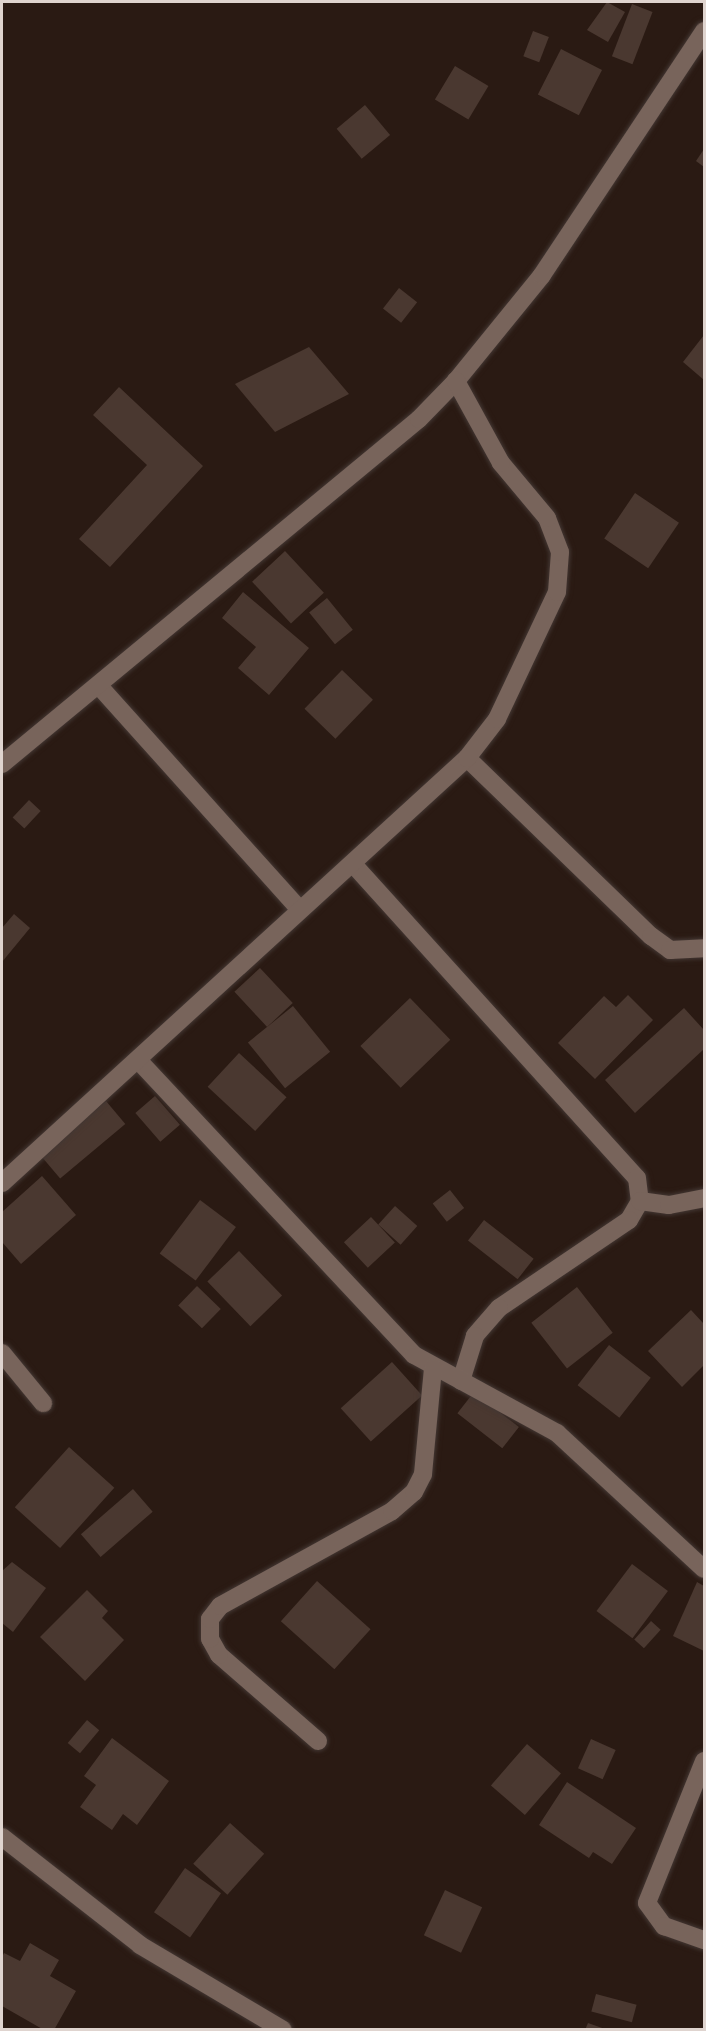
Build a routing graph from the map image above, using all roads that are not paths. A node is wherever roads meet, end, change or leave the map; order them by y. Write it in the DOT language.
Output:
graph roads {
  1 [pos="705,31"];
  2 [pos="456,381"];
  3 [pos="100,687"];
  4 [pos="467,758"];
  5 [pos="2,764"];
  6 [pos="353,864"];
  7 [pos="298,908"];
  8 [pos="705,948"];
  9 [pos="138,1060"];
  10 [pos="2,1183"];
  11 [pos="705,1198"];
  12 [pos="640,1201"];
  13 [pos="2,1353"];
  14 [pos="434,1368"];
  15 [pos="461,1381"];
  16 [pos="43,1403"];
  17 [pos="705,1569"];
  18 [pos="318,1742"];
  19 [pos="705,1761"];
  20 [pos="2,1838"];
  21 [pos="705,1940"];
  22 [pos="283,2030"];
  1 -- 2 [label="street"];
  2 -- 3 [label="street"];
  2 -- 4 [label="street"];
  3 -- 5 [label="street"];
  3 -- 7 [label="street"];
  4 -- 6 [label="street"];
  4 -- 8 [label="street"];
  6 -- 7 [label="street"];
  6 -- 12 [label="street"];
  7 -- 9 [label="street"];
  9 -- 10 [label="street"];
  9 -- 14 [label="street"];
  11 -- 12 [label="street"];
  12 -- 15 [label="street"];
  13 -- 16 [label="street"];
  14 -- 15 [label="street"];
  14 -- 18 [label="street"];
  15 -- 17 [label="street"];
  19 -- 21 [label="street"];
  20 -- 22 [label="street"];
}
